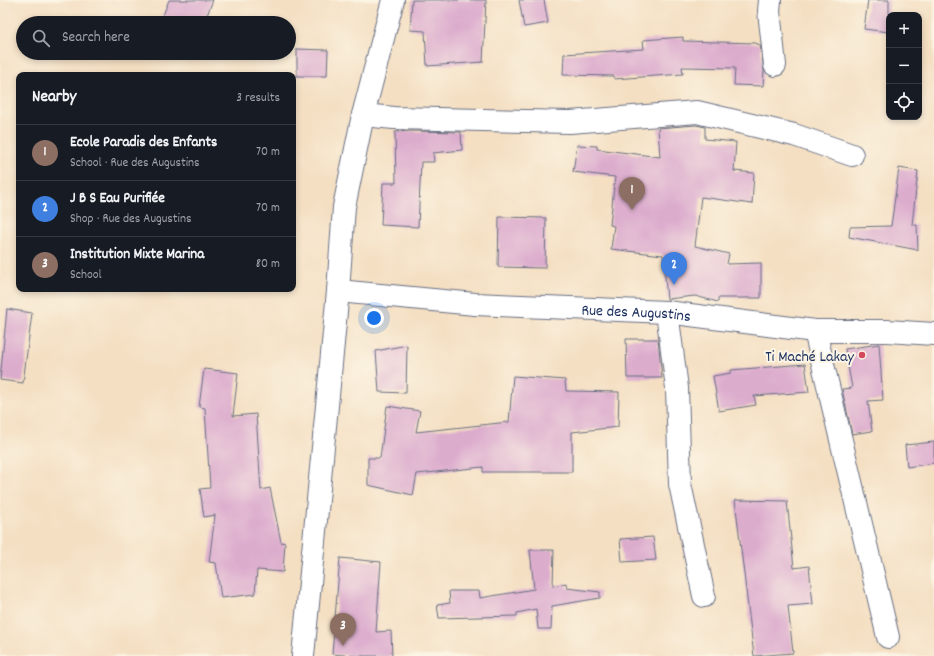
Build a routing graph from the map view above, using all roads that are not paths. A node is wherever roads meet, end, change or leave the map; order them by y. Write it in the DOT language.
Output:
graph roads {
  1 [pos="393,0"];
  2 [pos="770,0"];
  3 [pos="775,66"];
  4 [pos="363,115"];
  5 [pos="852,155"];
  6 [pos="338,291"];
  7 [pos="667,312"];
  8 [pos="815,331"];
  9 [pos="934,334"];
  10 [pos="704,596"];
  11 [pos="888,637"];
  12 [pos="303,656"];
  1 -- 4 [label="street"];
  2 -- 3 [label="street"];
  4 -- 5 [label="street"];
  4 -- 6 [label="street"];
  6 -- 7 [label="street, Rue des Augustins"];
  6 -- 12 [label="street"];
  7 -- 8 [label="street, Rue des Augustins"];
  7 -- 10 [label="street"];
  8 -- 9 [label="street, Rue des Augustins"];
  8 -- 11 [label="street"];
}
